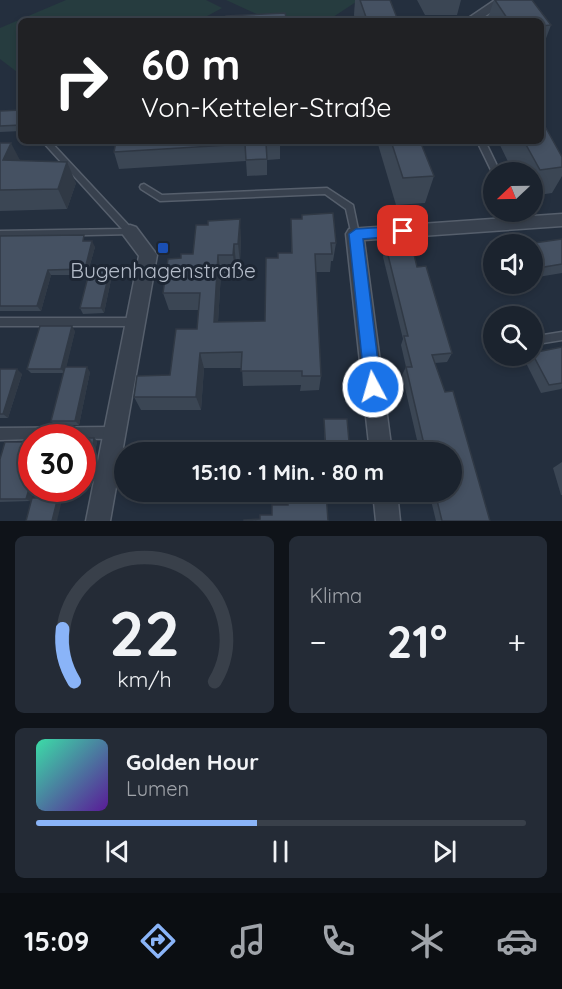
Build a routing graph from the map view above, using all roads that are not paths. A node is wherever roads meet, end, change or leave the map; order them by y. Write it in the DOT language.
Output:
graph roads {
  1 [pos="502,0"];
  2 [pos="475,18"];
  3 [pos="48,144"];
  4 [pos="482,144"];
  5 [pos="491,162"];
  6 [pos="144,187"];
  7 [pos="543,219"];
  8 [pos="562,220"];
  9 [pos="483,221"];
  10 [pos="130,232"];
  11 [pos="0,234"];
  12 [pos="356,234"];
  13 [pos="0,322"];
  14 [pos="134,322"];
  15 [pos="562,336"];
  16 [pos="543,339"];
  17 [pos="114,433"];
  18 [pos="0,434"];
  19 [pos="380,442"];
  20 [pos="386,502"];
  21 [pos="98,521"];
  22 [pos="388,521"];
  1 -- 2 [label="street"];
  3 -- 10 [label="lane"];
  4 -- 5 [label="lane"];
  6 -- 12 [label="lane"];
  7 -- 8 [label="street"];
  9 -- 12 [label="street"];
  10 -- 11 [label="lane"];
  10 -- 14 [label="street"];
  12 -- 19 [label="street"];
  13 -- 14 [label="lane"];
  14 -- 17 [label="street"];
  15 -- 16 [label="lane"];
  17 -- 18 [label="lane"];
  17 -- 21 [label="street"];
  20 -- 22 [label="street"];
}
